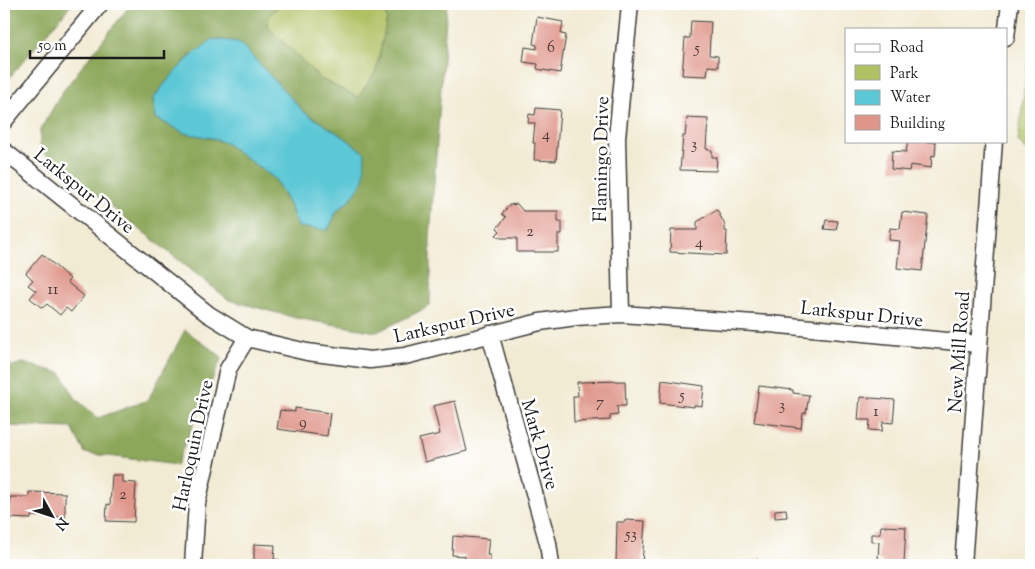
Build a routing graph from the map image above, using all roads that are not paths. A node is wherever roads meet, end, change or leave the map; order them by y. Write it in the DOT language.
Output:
graph roads {
  1 [pos="100,4"];
  2 [pos="630,4"];
  3 [pos="1010,4"];
  4 [pos="1007,28"];
  5 [pos="4,121"];
  6 [pos="994,142"];
  7 [pos="4,151"];
  8 [pos="621,314"];
  9 [pos="490,334"];
  10 [pos="247,338"];
  11 [pos="978,344"];
  12 [pos="193,565"];
  13 [pos="551,565"];
  14 [pos="963,565"];
  1 -- 5 [label="street"];
  2 -- 8 [label="street, Flamingo Drive"];
  3 -- 4 [label="street"];
  6 -- 11 [label="street, New Mill Road"];
  7 -- 10 [label="street, Larkspur Drive"];
  8 -- 9 [label="street, Larkspur Drive"];
  8 -- 11 [label="street, Larkspur Drive"];
  9 -- 10 [label="street, Larkspur Drive"];
  9 -- 13 [label="street, Mark Drive"];
  10 -- 12 [label="street, Harloquin Drive"];
  11 -- 14 [label="street, New Mill Road"];
}
